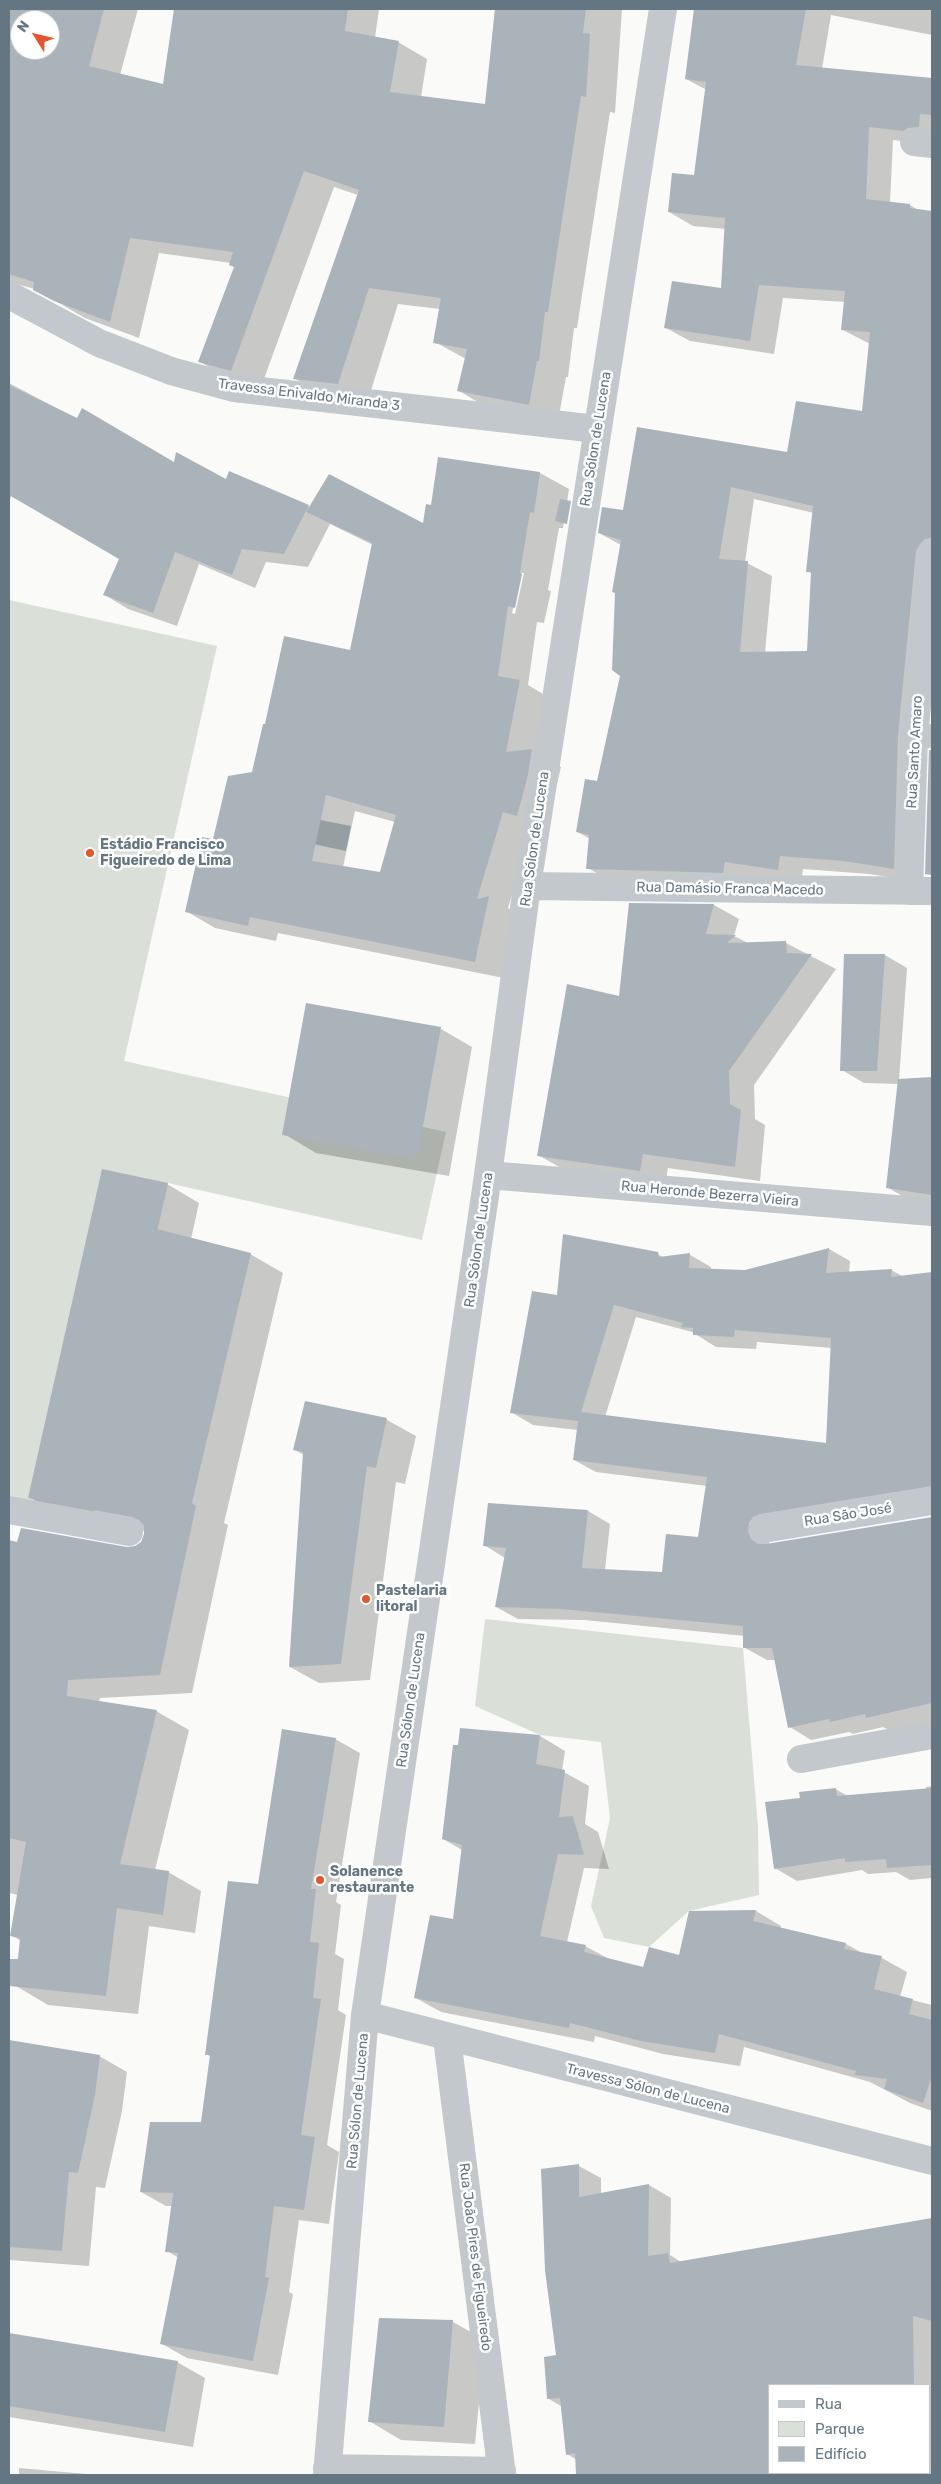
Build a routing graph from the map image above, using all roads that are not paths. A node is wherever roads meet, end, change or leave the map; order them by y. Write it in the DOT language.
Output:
graph roads {
  1 [pos="663,9"];
  2 [pos="9,295"];
  3 [pos="597,429"];
  4 [pos="932,553"];
  5 [pos="923,737"];
  6 [pos="527,886"];
  7 [pos="920,891"];
  8 [pos="488,1175"];
  9 [pos="932,1212"];
  10 [pos="932,1501"];
  11 [pos="9,1510"];
  12 [pos="763,1528"];
  13 [pos="129,1532"];
  14 [pos="932,1734"];
  15 [pos="801,1759"];
  16 [pos="365,2015"];
  17 [pos="447,2038"];
  18 [pos="932,2161"];
  19 [pos="327,2472"];
  20 [pos="502,2473"];
  1 -- 3 [label="street, Rua Sólon de Lucena"];
  2 -- 3 [label="street, Travessa Enivaldo Miranda 3"];
  3 -- 6 [label="street, Rua Sólon de Lucena"];
  4 -- 5 [label="street, Rua Santo Amaro"];
  5 -- 7 [label="street, Rua Santo Amaro"];
  6 -- 7 [label="street, Rua Damásio Franca Macedo"];
  6 -- 8 [label="street, Rua Sólon de Lucena"];
  8 -- 9 [label="street, Rua Heronde Bezerra Vieira"];
  8 -- 16 [label="street, Rua Sólon de Lucena"];
  10 -- 12 [label="street, Rua São José"];
  11 -- 13 [label="street"];
  14 -- 15 [label="street"];
  16 -- 17 [label="street, Travessa Sólon de Lucena"];
  16 -- 19 [label="street, Rua Sólon de Lucena"];
  17 -- 18 [label="street, Travessa Sólon de Lucena"];
  17 -- 20 [label="street, Rua João Pires de Figueiredo"];
  19 -- 20 [label="street"];
}
